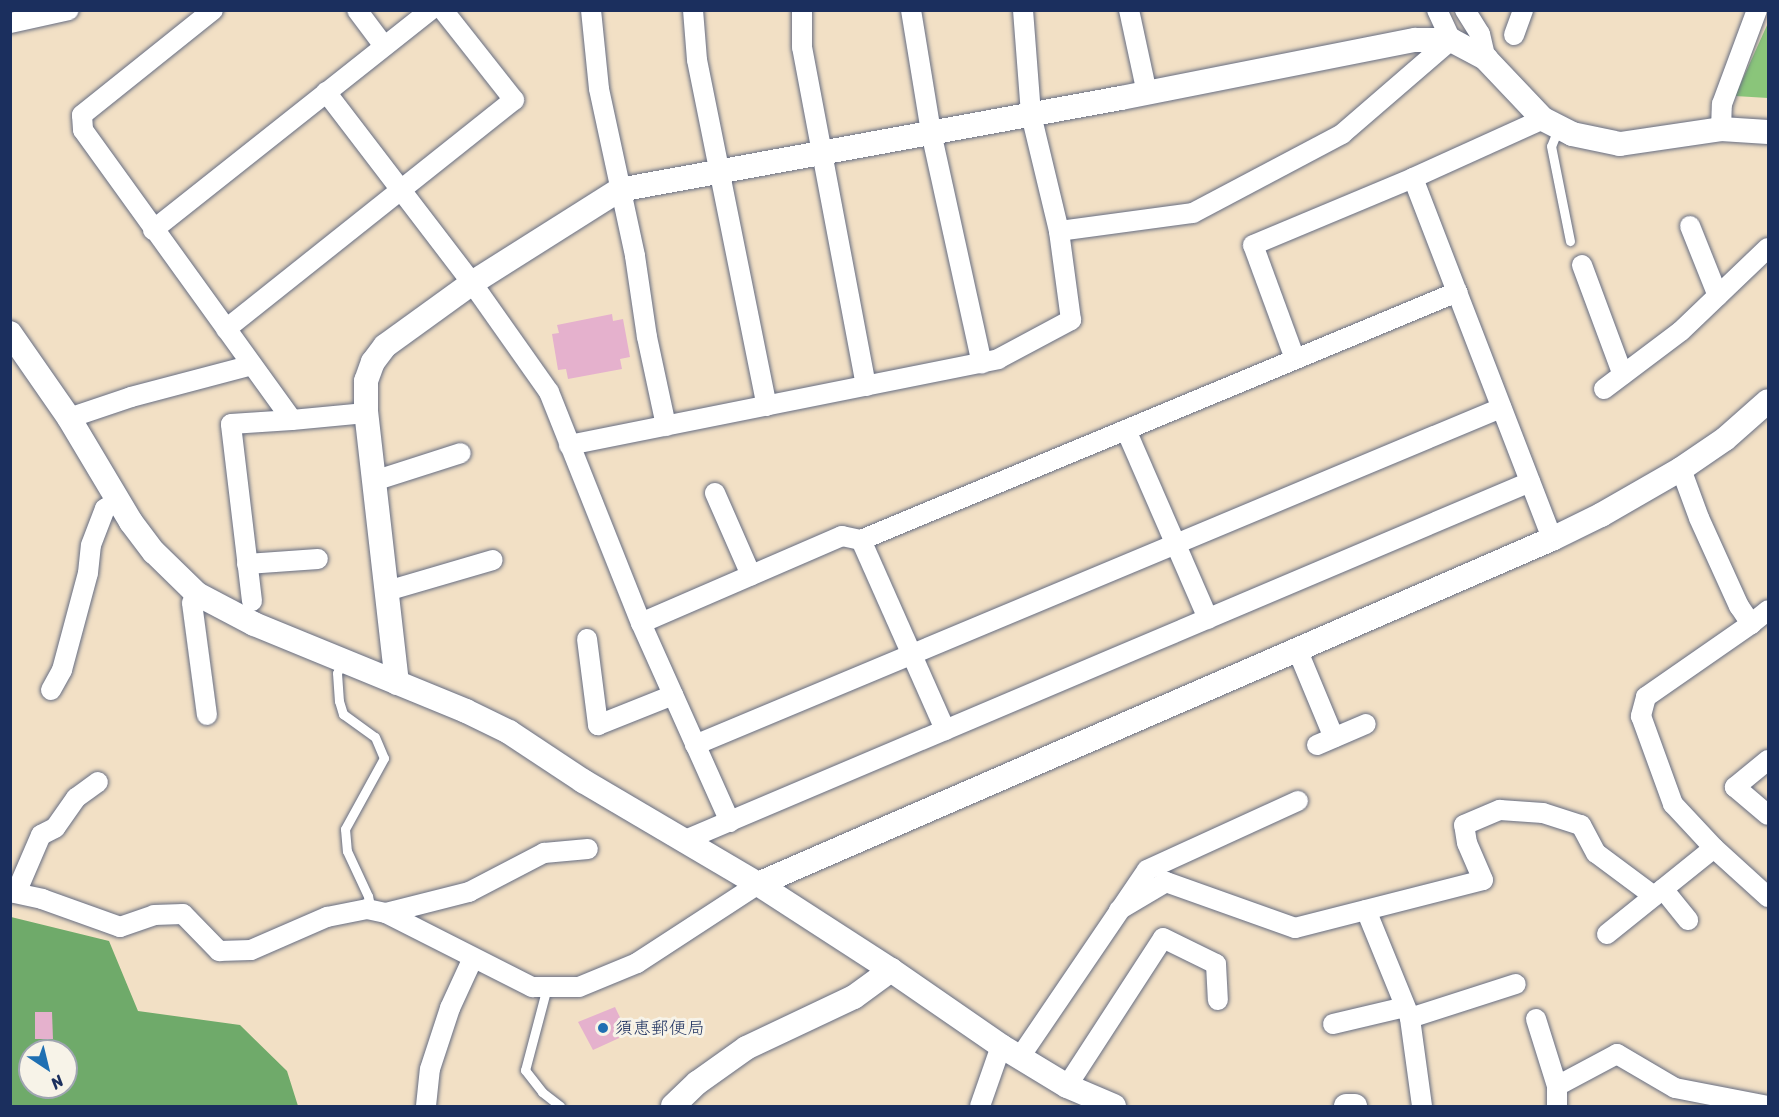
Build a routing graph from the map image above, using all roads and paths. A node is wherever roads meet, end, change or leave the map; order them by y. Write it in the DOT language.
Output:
graph roads {
  1 [pos="69,10"];
  2 [pos="357,10"];
  3 [pos="431,10"];
  4 [pos="442,10"];
  5 [pos="591,10"];
  6 [pos="693,10"];
  7 [pos="802,10"];
  8 [pos="911,10"];
  9 [pos="1023,10"];
  10 [pos="1129,10"];
  11 [pos="1437,10"];
  12 [pos="1465,10"];
  13 [pos="1522,10"];
  14 [pos="1757,10"];
  15 [pos="206,13"];
  16 [pos="10,23"];
  17 [pos="1514,35"];
  18 [pos="1451,40"];
  19 [pos="384,46"];
  20 [pos="1486,59"];
  21 [pos="326,92"];
  22 [pos="1147,93"];
  23 [pos="1031,114"];
  24 [pos="1551,123"];
  25 [pos="1722,129"];
  26 [pos="931,132"];
  27 [pos="1768,132"];
  28 [pos="823,152"];
  29 [pos="720,171"];
  30 [pos="1413,178"];
  31 [pos="619,190"];
  32 [pos="402,191"];
  33 [pos="1690,226"];
  34 [pos="153,230"];
  35 [pos="1059,231"];
  36 [pos="1570,241"];
  37 [pos="1768,248"];
  38 [pos="1582,265"];
  39 [pos="472,283"];
  40 [pos="1457,292"];
  41 [pos="1718,296"];
  42 [pos="226,329"];
  43 [pos="10,333"];
  44 [pos="1295,359"];
  45 [pos="982,363"];
  46 [pos="252,365"];
  47 [pos="1623,375"];
  48 [pos="866,386"];
  49 [pos="1604,389"];
  50 [pos="1768,401"];
  51 [pos="766,406"];
  52 [pos="1501,408"];
  53 [pos="366,413"];
  54 [pos="69,418"];
  55 [pos="292,420"];
  56 [pos="666,426"];
  57 [pos="1126,429"];
  58 [pos="569,445"];
  59 [pos="461,453"];
  60 [pos="1681,469"];
  61 [pos="374,481"];
  62 [pos="1530,482"];
  63 [pos="715,493"];
  64 [pos="118,500"];
  65 [pos="1552,538"];
  66 [pos="861,540"];
  67 [pos="1175,544"];
  68 [pos="318,559"];
  69 [pos="493,560"];
  70 [pos="247,564"];
  71 [pos="751,575"];
  72 [pos="387,591"];
  73 [pos="197,594"];
  74 [pos="252,601"];
  75 [pos="1768,610"];
  76 [pos="1208,619"];
  77 [pos="641,623"];
  78 [pos="1751,624"];
  79 [pos="587,639"];
  80 [pos="1297,650"];
  81 [pos="910,655"];
  82 [pos="342,661"];
  83 [pos="397,683"];
  84 [pos="51,690"];
  85 [pos="673,695"];
  86 [pos="207,715"];
  87 [pos="1366,724"];
  88 [pos="945,730"];
  89 [pos="695,745"];
  90 [pos="1768,760"];
  91 [pos="98,782"];
  92 [pos="1298,801"];
  93 [pos="1768,815"];
  94 [pos="730,822"];
  95 [pos="683,841"];
  96 [pos="588,849"];
  97 [pos="1714,849"];
  98 [pos="758,884"];
  99 [pos="13,893"];
  100 [pos="1659,893"];
  101 [pos="1768,897"];
  102 [pos="1119,910"];
  103 [pos="1366,910"];
  104 [pos="378,911"];
  105 [pos="1688,920"];
  106 [pos="1607,934"];
  107 [pos="473,958"];
  108 [pos="891,970"];
  109 [pos="1516,984"];
  110 [pos="547,987"];
  111 [pos="1218,1000"];
  112 [pos="1408,1012"];
  113 [pos="1536,1019"];
  114 [pos="1333,1024"];
  115 [pos="1010,1052"];
  116 [pos="1067,1086"];
  117 [pos="1557,1086"];
  118 [pos="1768,1106"];
  119 [pos="426,1107"];
  120 [pos="560,1107"];
  121 [pos="673,1107"];
  122 [pos="980,1107"];
  123 [pos="1114,1107"];
  124 [pos="1346,1107"];
  125 [pos="1355,1107"];
  126 [pos="1422,1107"];
  127 [pos="1557,1107"];
  1 -- 16 [label="street"];
  2 -- 19 [label="street"];
  3 -- 19 [label="street"];
  4 -- 32 [label="street"];
  5 -- 31 [label="street"];
  6 -- 29 [label="street"];
  7 -- 28 [label="street"];
  8 -- 26 [label="street"];
  9 -- 23 [label="street"];
  10 -- 22 [label="street"];
  11 -- 18 [label="street"];
  12 -- 20 [label="street"];
  13 -- 17 [label="street"];
  14 -- 25 [label="street"];
  15 -- 34 [label="street"];
  18 -- 20 [label="street"];
  18 -- 22 [label="street"];
  18 -- 35 [label="street"];
  19 -- 21 [label="street"];
  20 -- 24 [label="street"];
  21 -- 32 [label="street"];
  21 -- 34 [label="street"];
  22 -- 23 [label="street"];
  23 -- 26 [label="street"];
  23 -- 35 [label="street"];
  24 -- 25 [label="street"];
  24 -- 30 [label="street"];
  24 -- 36 [label="lane"];
  25 -- 27 [label="street"];
  26 -- 28 [label="street"];
  26 -- 45 [label="street"];
  28 -- 29 [label="street"];
  28 -- 48 [label="street"];
  29 -- 31 [label="street"];
  29 -- 51 [label="street"];
  30 -- 40 [label="street"];
  30 -- 44 [label="street"];
  31 -- 39 [label="street"];
  31 -- 56 [label="street"];
  32 -- 39 [label="street"];
  32 -- 42 [label="street"];
  33 -- 41 [label="street"];
  34 -- 42 [label="street"];
  35 -- 45 [label="street"];
  37 -- 41 [label="street"];
  38 -- 47 [label="street"];
  39 -- 53 [label="street"];
  39 -- 58 [label="street"];
  40 -- 44 [label="street"];
  40 -- 52 [label="street"];
  41 -- 47 [label="street"];
  42 -- 46 [label="street"];
  43 -- 54 [label="street"];
  44 -- 57 [label="street"];
  45 -- 48 [label="street"];
  46 -- 54 [label="street"];
  46 -- 55 [label="street"];
  47 -- 49 [label="street"];
  48 -- 51 [label="street"];
  50 -- 60 [label="street"];
  51 -- 56 [label="street"];
  52 -- 62 [label="street"];
  52 -- 67 [label="street"];
  53 -- 55 [label="street"];
  53 -- 61 [label="street"];
  54 -- 64 [label="street"];
  55 -- 70 [label="street"];
  56 -- 58 [label="street"];
  57 -- 66 [label="street"];
  57 -- 67 [label="street"];
  58 -- 77 [label="street"];
  59 -- 61 [label="street"];
  60 -- 65 [label="street"];
  60 -- 78 [label="street"];
  61 -- 72 [label="street"];
  62 -- 65 [label="street"];
  62 -- 76 [label="street"];
  63 -- 71 [label="street"];
  64 -- 73 [label="street"];
  64 -- 84 [label="street"];
  65 -- 80 [label="street"];
  66 -- 71 [label="street"];
  66 -- 81 [label="street"];
  67 -- 76 [label="street"];
  67 -- 81 [label="street"];
  68 -- 70 [label="street"];
  69 -- 72 [label="street"];
  70 -- 74 [label="street"];
  71 -- 77 [label="street"];
  72 -- 83 [label="street"];
  73 -- 82 [label="street"];
  73 -- 86 [label="street"];
  75 -- 78 [label="street"];
  76 -- 88 [label="street"];
  77 -- 85 [label="street"];
  78 -- 97 [label="street"];
  79 -- 85 [label="street"];
  80 -- 87 [label="street"];
  80 -- 98 [label="street"];
  81 -- 88 [label="street"];
  81 -- 89 [label="street"];
  82 -- 83 [label="street"];
  82 -- 104 [label="lane"];
  83 -- 95 [label="street"];
  85 -- 89 [label="street"];
  88 -- 94 [label="street"];
  89 -- 94 [label="street"];
  90 -- 93 [label="street"];
  91 -- 99 [label="street"];
  92 -- 102 [label="street"];
  94 -- 95 [label="street"];
  95 -- 98 [label="street"];
  96 -- 104 [label="street"];
  97 -- 100 [label="street"];
  97 -- 101 [label="street"];
  98 -- 108 [label="street"];
  98 -- 110 [label="street"];
  99 -- 104 [label="street"];
  100 -- 103 [label="street"];
  100 -- 105 [label="street"];
  100 -- 106 [label="street"];
  102 -- 103 [label="street"];
  102 -- 115 [label="street"];
  103 -- 112 [label="street"];
  104 -- 107 [label="street"];
  107 -- 110 [label="street"];
  107 -- 119 [label="street"];
  108 -- 115 [label="street"];
  108 -- 121 [label="street"];
  109 -- 112 [label="street"];
  110 -- 120 [label="lane"];
  111 -- 116 [label="street"];
  112 -- 114 [label="street"];
  112 -- 126 [label="street"];
  113 -- 117 [label="street"];
  115 -- 116 [label="street"];
  115 -- 122 [label="street"];
  116 -- 123 [label="street"];
  117 -- 118 [label="street"];
  117 -- 127 [label="street"];
  124 -- 125 [label="street"];
}
